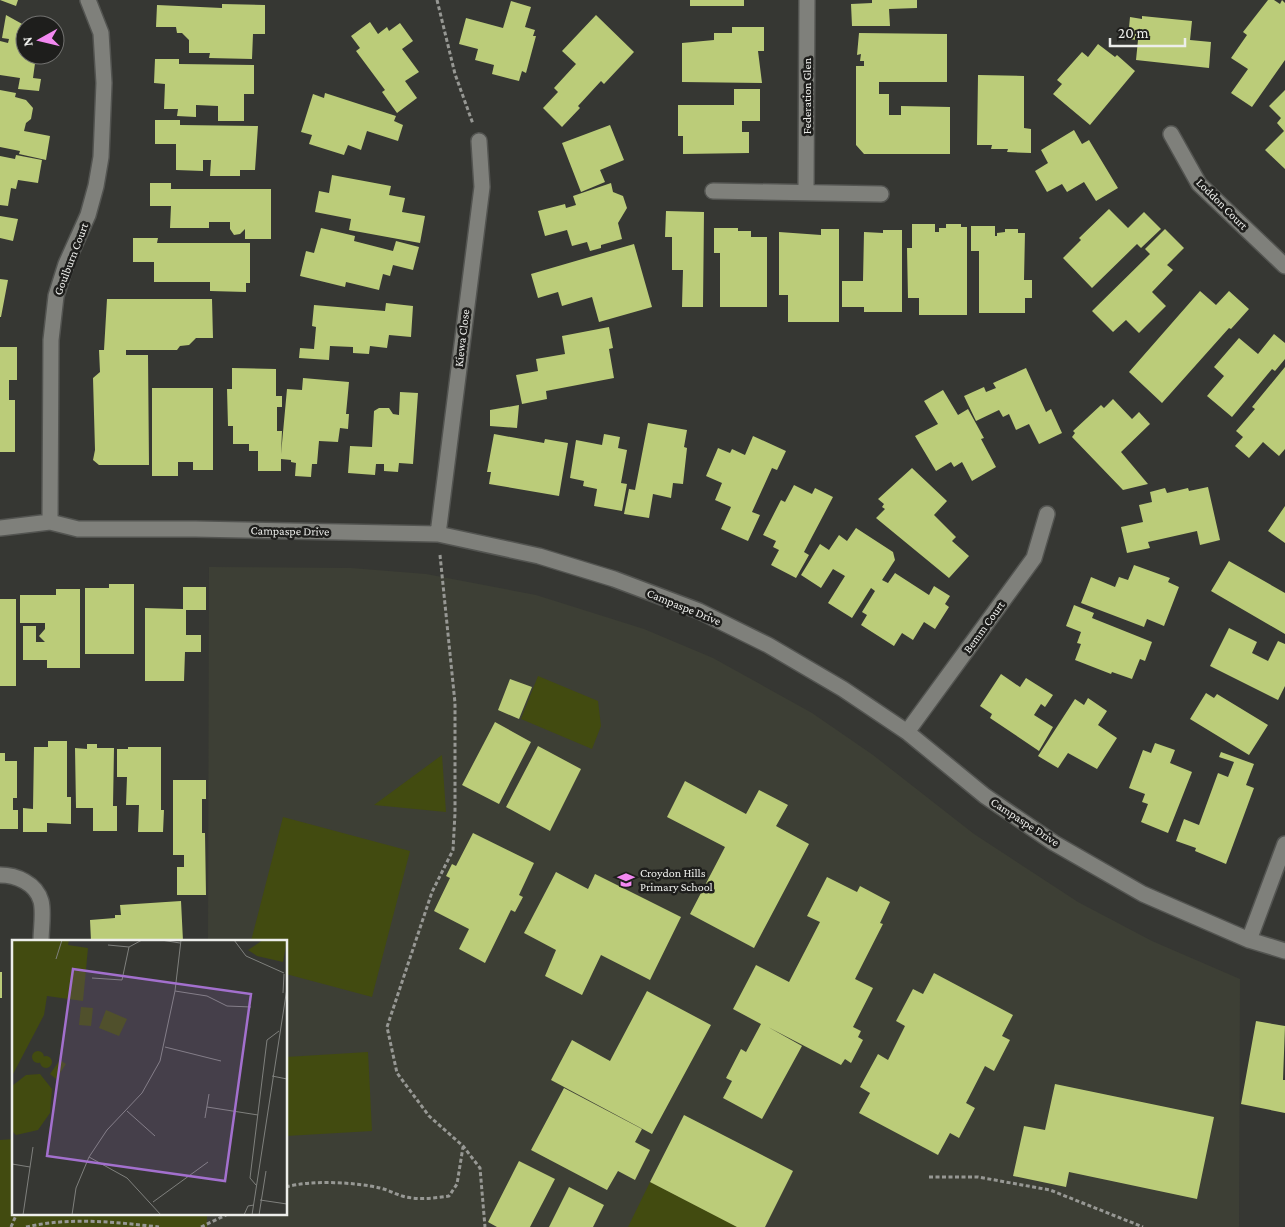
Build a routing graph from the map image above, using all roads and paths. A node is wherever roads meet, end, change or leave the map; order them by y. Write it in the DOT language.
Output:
graph roads {
  1 [pos="88,0"];
  2 [pos="437,0"];
  3 [pos="807,0"];
  4 [pos="1171,134"];
  5 [pos="479,141"];
  6 [pos="713,190"];
  7 [pos="806,191"];
  8 [pos="881,194"];
  9 [pos="1285,266"];
  10 [pos="1047,514"];
  11 [pos="50,522"];
  12 [pos="0,528"];
  13 [pos="438,534"];
  14 [pos="907,732"];
  15 [pos="1285,844"];
  16 [pos="0,875"];
  17 [pos="41,940"];
  18 [pos="1249,940"];
  19 [pos="1285,951"];
  20 [pos="463,1146"];
  21 [pos="929,1177"];
  22 [pos="288,1186"];
  23 [pos="17,1214"];
  24 [pos="228,1214"];
  25 [pos="11,1227"];
  26 [pos="26,1227"];
  27 [pos="159,1227"];
  28 [pos="201,1227"];
  29 [pos="485,1227"];
  30 [pos="1144,1227"];
  1 -- 11 [label="street, Goulburn Court"];
  2 -- 5 [label="path"];
  3 -- 7 [label="street, Federation Glen"];
  4 -- 9 [label="street, Loddon Court"];
  5 -- 13 [label="street, Kiewa Close"];
  6 -- 7 [label="street"];
  7 -- 8 [label="street"];
  10 -- 14 [label="street, Bemm Court"];
  11 -- 12 [label="street, Campaspe Drive"];
  11 -- 13 [label="street, Campaspe Drive"];
  13 -- 14 [label="street, Campaspe Drive"];
  13 -- 20 [label="path"];
  14 -- 18 [label="street, Campaspe Drive"];
  15 -- 18 [label="street"];
  16 -- 17 [label="street"];
  18 -- 19 [label="street, Campaspe Drive"];
  20 -- 22 [label="path"];
  20 -- 29 [label="path"];
  21 -- 30 [label="path"];
  23 -- 25 [label="path"];
  24 -- 28 [label="path"];
  26 -- 27 [label="path"];
}
